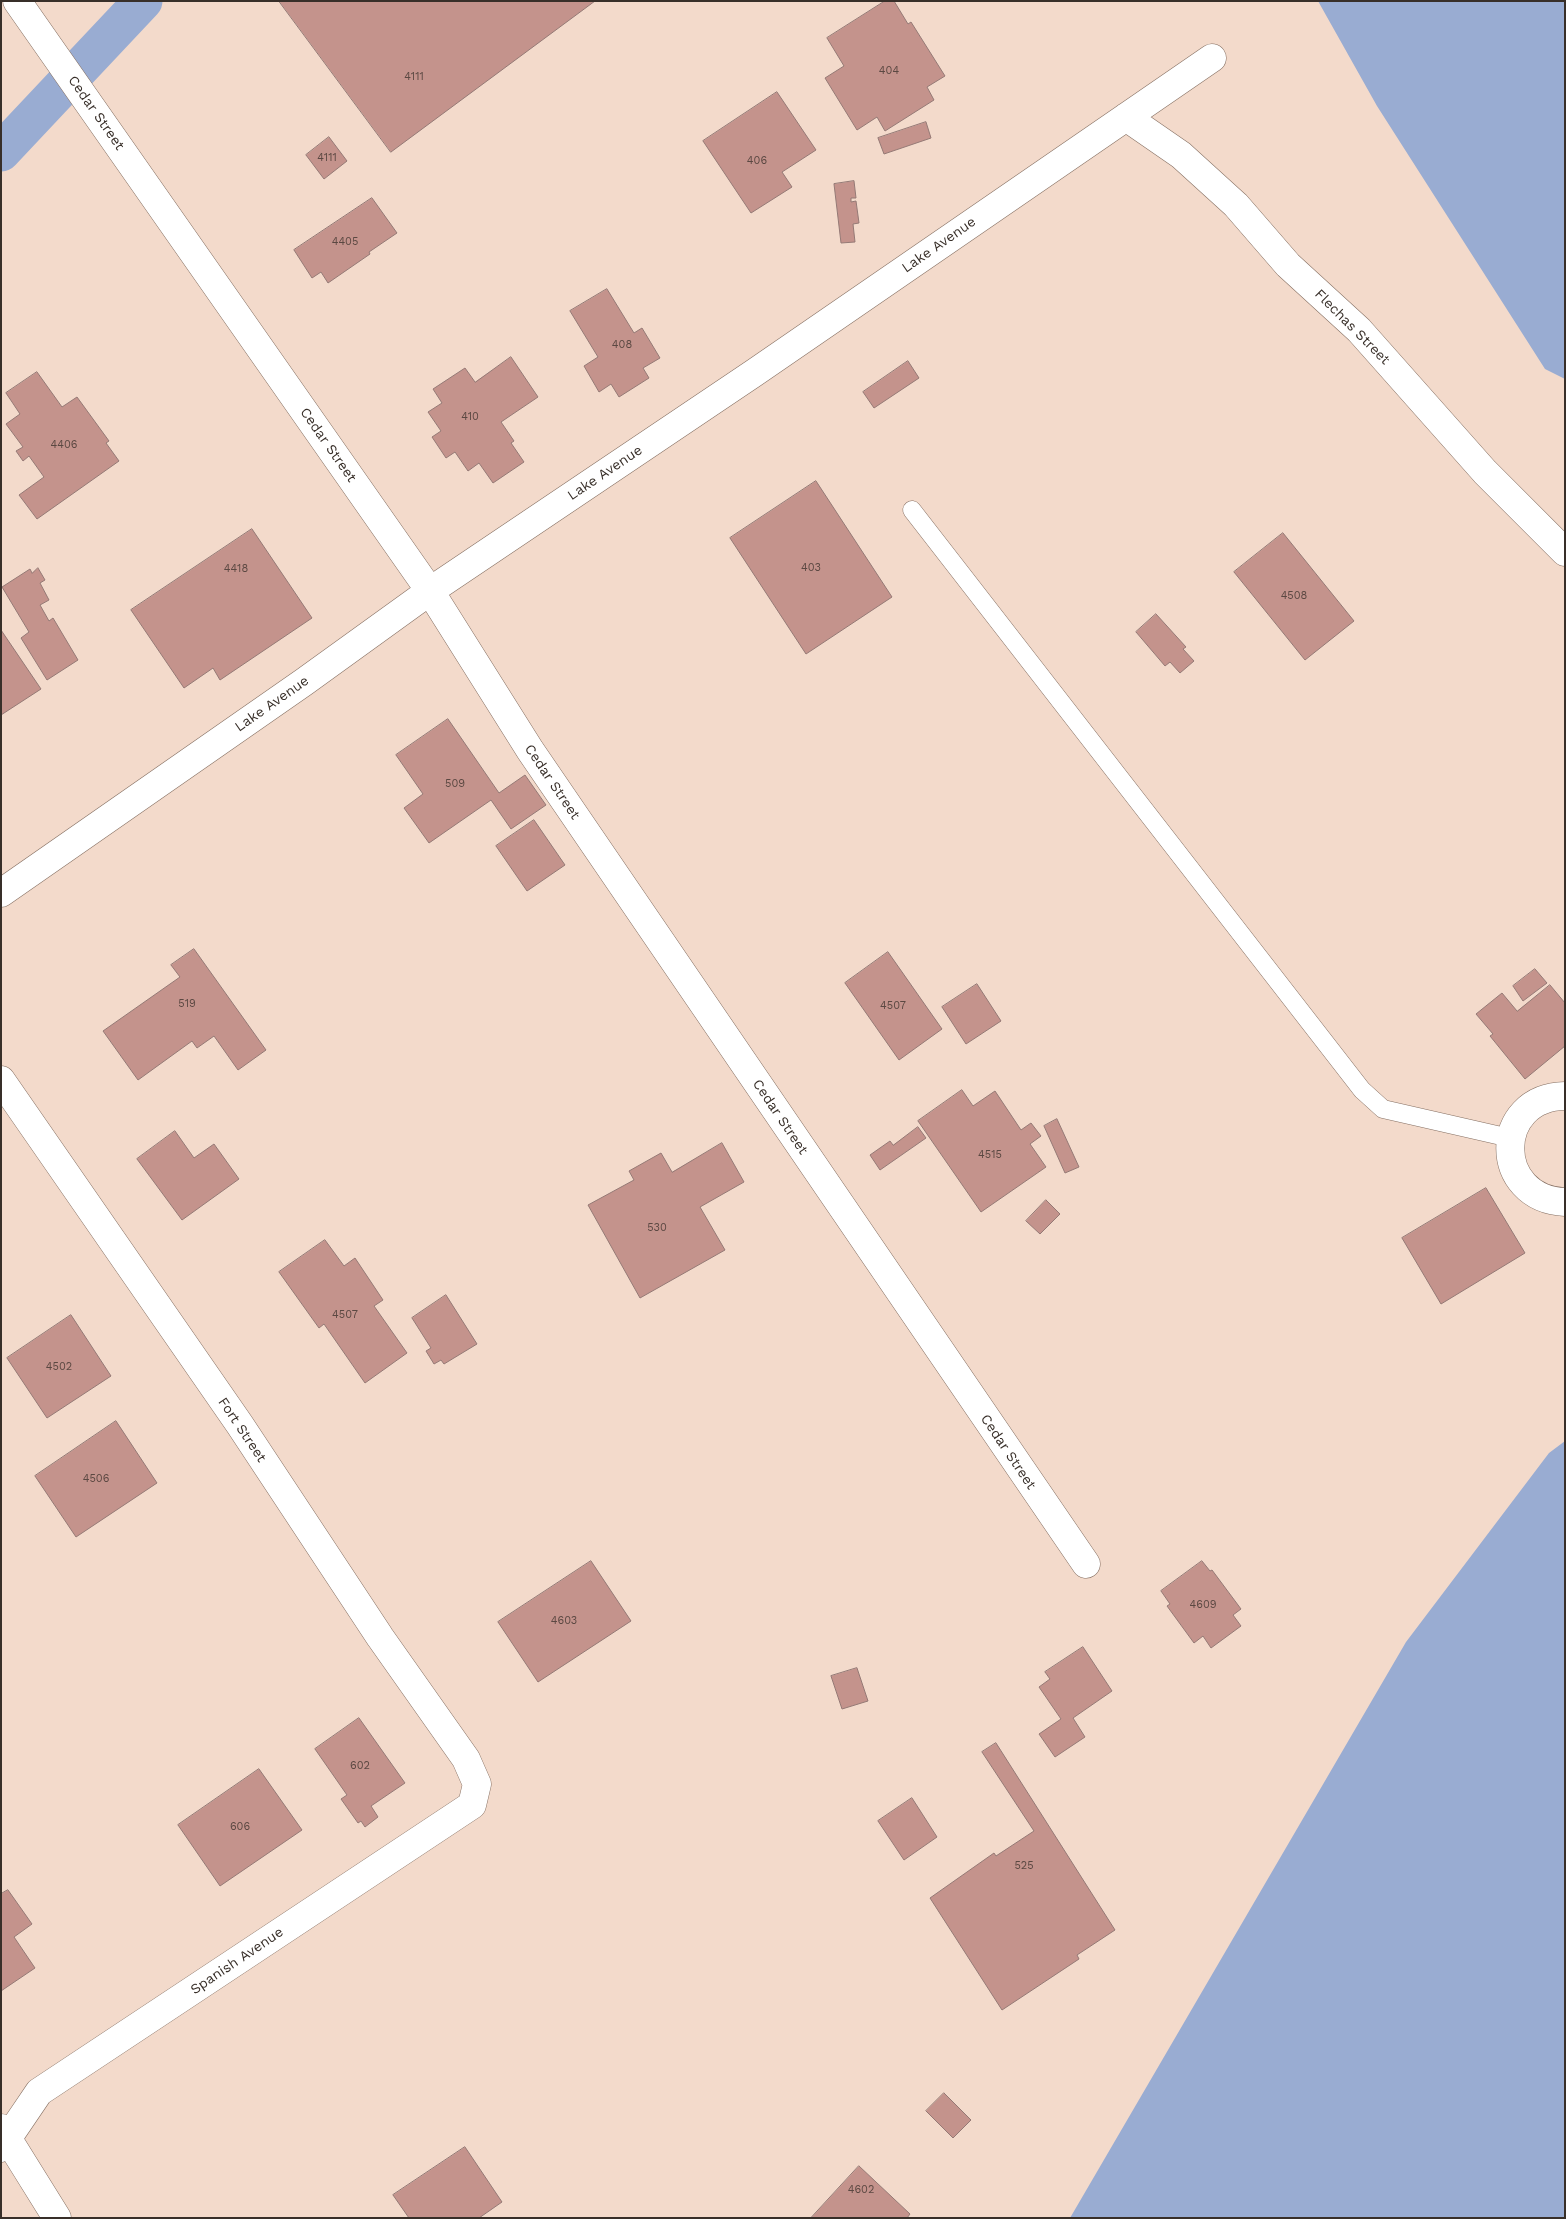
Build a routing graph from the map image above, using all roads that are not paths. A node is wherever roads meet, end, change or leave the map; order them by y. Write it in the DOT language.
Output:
graph roads {
  1 [pos="17,1"];
  2 [pos="1212,58"];
  3 [pos="1126,117"];
  4 [pos="912,510"];
  5 [pos="1565,552"];
  6 [pos="430,591"];
  7 [pos="1,893"];
  8 [pos="1,1080"];
  9 [pos="1565,1096"];
  10 [pos="1510,1138"];
  11 [pos="1565,1202"];
  12 [pos="1086,1564"];
  13 [pos="477,1784"];
  14 [pos="4,2138"];
  15 [pos="56,2218"];
  1 -- 6 [label="street, Cedar Street"];
  2 -- 3 [label="street, Lake Avenue"];
  3 -- 5 [label="street, Flechas Street"];
  3 -- 6 [label="street, Lake Avenue"];
  4 -- 10 [label="lane"];
  6 -- 7 [label="street, Lake Avenue"];
  6 -- 12 [label="street, Cedar Street"];
  8 -- 13 [label="street, Fort Street"];
  9 -- 10 [label="street"];
  10 -- 11 [label="street"];
  13 -- 14 [label="street, Spanish Avenue"];
  14 -- 15 [label="street"];
}
